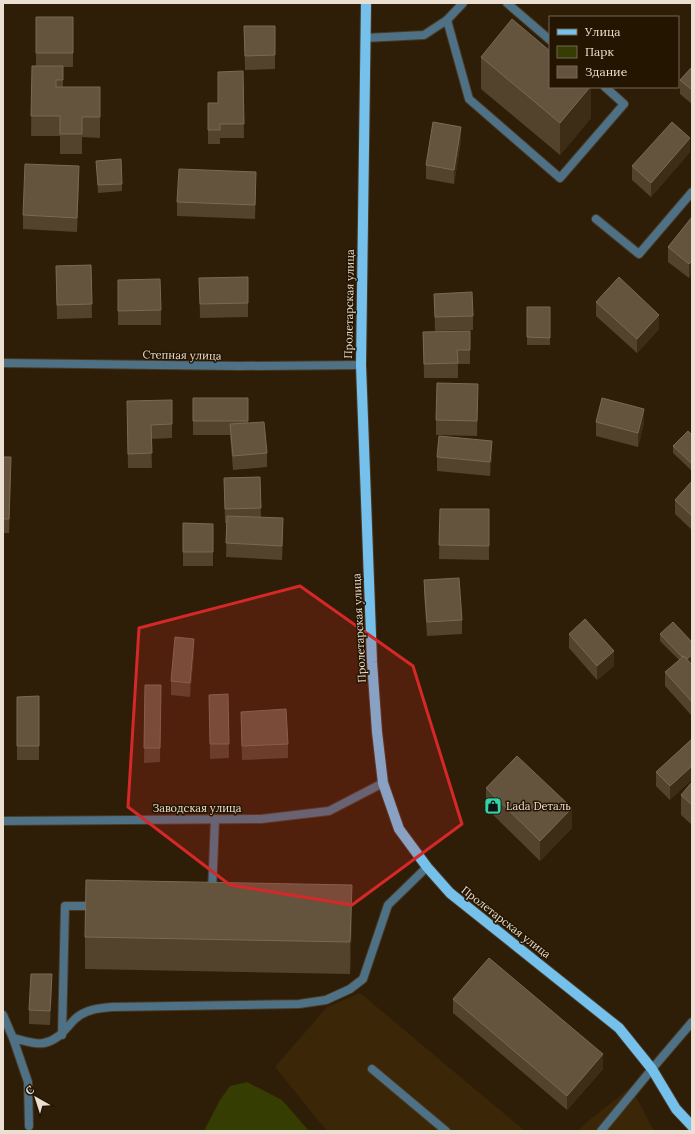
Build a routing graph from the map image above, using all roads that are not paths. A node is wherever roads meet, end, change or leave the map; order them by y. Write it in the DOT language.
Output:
graph roads {
  1 [pos="366,3"];
  2 [pos="463,3"];
  3 [pos="507,3"];
  4 [pos="447,20"];
  5 [pos="365,38"];
  6 [pos="549,39"];
  7 [pos="606,88"];
  8 [pos="692,192"];
  9 [pos="596,219"];
  10 [pos="3,363"];
  11 [pos="361,365"];
  12 [pos="383,783"];
  13 [pos="215,819"];
  14 [pos="3,820"];
  15 [pos="427,868"];
  16 [pos="212,901"];
  17 [pos="104,906"];
  18 [pos="3,1015"];
  19 [pos="692,1022"];
  20 [pos="62,1035"];
  21 [pos="13,1038"];
  22 [pos="372,1069"];
  23 [pos="652,1070"];
  24 [pos="29,1126"];
  25 [pos="692,1126"];
  26 [pos="446,1131"];
  27 [pos="601,1131"];
  1 -- 5 [label="main road, Пролетарская улица"];
  2 -- 4 [label="street"];
  3 -- 6 [label="street"];
  4 -- 5 [label="street"];
  4 -- 7 [label="street"];
  5 -- 11 [label="main road, Пролетарская улица"];
  8 -- 9 [label="street"];
  10 -- 11 [label="street, Степная улица"];
  11 -- 12 [label="main road, Пролетарская улица"];
  12 -- 13 [label="street, Заводская улица"];
  12 -- 15 [label="main road, Пролетарская улица"];
  13 -- 14 [label="street, Заводская улица"];
  13 -- 16 [label="street"];
  15 -- 20 [label="street"];
  15 -- 23 [label="main road, Пролетарская улица"];
  17 -- 20 [label="street"];
  18 -- 21 [label="street"];
  19 -- 23 [label="street"];
  20 -- 21 [label="street"];
  21 -- 24 [label="street"];
  22 -- 26 [label="street"];
  23 -- 25 [label="main road, Пролетарская улица"];
  23 -- 27 [label="street"];
}
